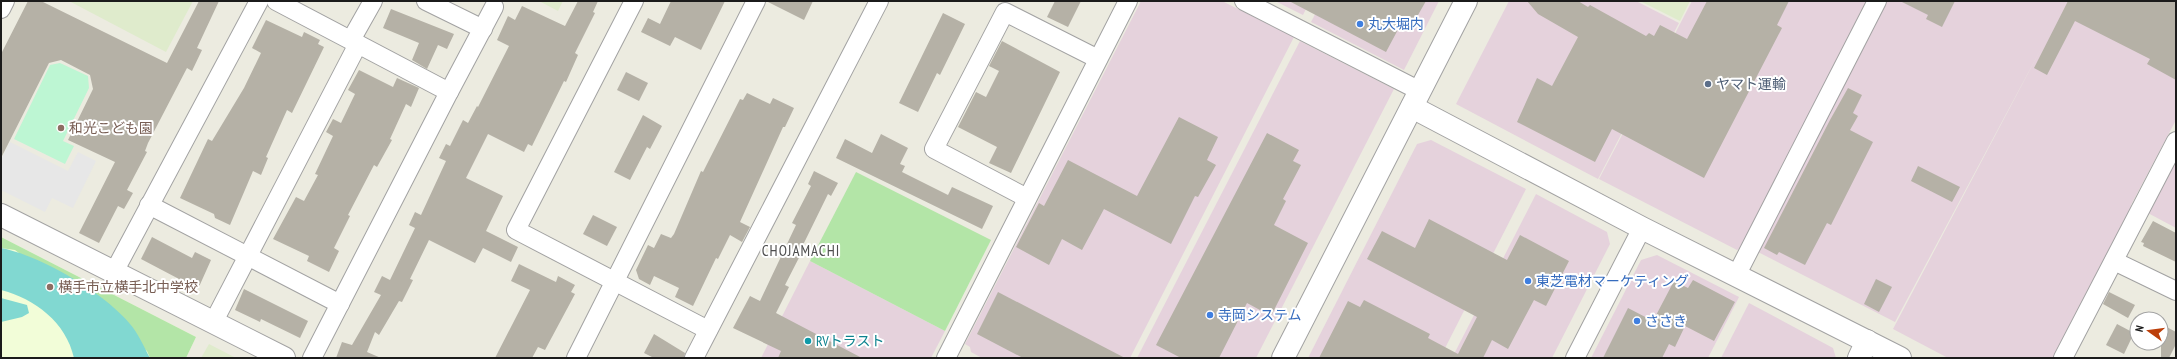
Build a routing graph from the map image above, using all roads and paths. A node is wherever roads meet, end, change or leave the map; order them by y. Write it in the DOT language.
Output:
graph roads {
  1 [pos="5,1"];
  2 [pos="259,1"];
  3 [pos="276,1"];
  4 [pos="373,1"];
  5 [pos="426,1"];
  6 [pos="634,1"];
  7 [pos="756,1"];
  8 [pos="879,1"];
  9 [pos="1128,1"];
  10 [pos="1244,1"];
  11 [pos="1466,1"];
  12 [pos="1877,1"];
  13 [pos="494,8"];
  14 [pos="1,9"];
  15 [pos="483,28"];
  16 [pos="355,42"];
  17 [pos="1098,59"];
  18 [pos="449,92"];
  19 [pos="1416,99"];
  20 [pos="2176,141"];
  21 [pos="1027,198"];
  22 [pos="150,205"];
  23 [pos="1,215"];
  24 [pos="1642,228"];
  25 [pos="248,256"];
  26 [pos="2114,261"];
  27 [pos="114,272"];
  28 [pos="1736,276"];
  29 [pos="614,280"];
  30 [pos="2176,291"];
  31 [pos="340,304"];
  32 [pos="213,323"];
  33 [pos="708,330"];
  34 [pos="1863,350"];
  35 [pos="284,358"];
  36 [pos="312,358"];
  37 [pos="576,358"];
  38 [pos="694,358"];
  39 [pos="946,358"];
  40 [pos="1283,358"];
  41 [pos="1575,358"];
  42 [pos="1900,358"];
  43 [pos="2063,358"];
  1 -- 14 [label="street"];
  2 -- 22 [label="street"];
  3 -- 16 [label="street"];
  4 -- 16 [label="street"];
  5 -- 15 [label="street"];
  6 -- 29 [label="street"];
  7 -- 29 [label="street"];
  8 -- 33 [label="street"];
  9 -- 17 [label="street"];
  10 -- 19 [label="street"];
  11 -- 19 [label="street"];
  12 -- 28 [label="street"];
  13 -- 15 [label="street"];
  15 -- 18 [label="street"];
  16 -- 18 [label="street"];
  16 -- 25 [label="street"];
  17 -- 21 [label="street"];
  17 -- 21 [label="street"];
  18 -- 31 [label="street"];
  19 -- 24 [label="street"];
  19 -- 40 [label="street"];
  20 -- 26 [label="street"];
  21 -- 39 [label="street"];
  22 -- 25 [label="street"];
  22 -- 27 [label="street"];
  23 -- 27 [label="street"];
  24 -- 28 [label="street"];
  24 -- 41 [label="street"];
  25 -- 31 [label="street"];
  25 -- 32 [label="street"];
  26 -- 30 [label="street"];
  26 -- 43 [label="street"];
  27 -- 32 [label="street"];
  28 -- 34 [label="street"];
  29 -- 33 [label="street"];
  29 -- 37 [label="street"];
  31 -- 36 [label="street"];
  32 -- 35 [label="street"];
  33 -- 38 [label="street"];
  34 -- 42 [label="street"];
}
